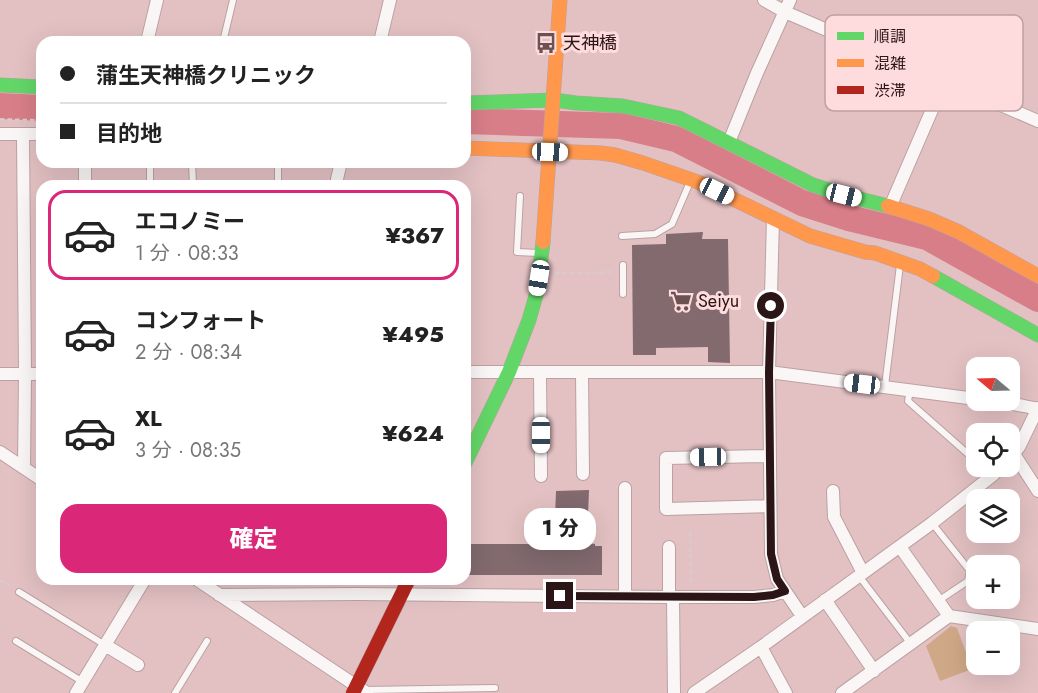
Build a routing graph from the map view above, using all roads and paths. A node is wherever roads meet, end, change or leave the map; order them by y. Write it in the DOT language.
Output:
graph roads {
  1 [pos="157,0"];
  2 [pos="233,0"];
  3 [pos="390,0"];
  4 [pos="561,0"];
  5 [pos="764,0"];
  6 [pos="787,6"];
  7 [pos="825,24"];
  8 [pos="148,36"];
  9 [pos="224,36"];
  10 [pos="381,36"];
  11 [pos="0,85"];
  12 [pos="36,87"];
  13 [pos="471,103"];
  14 [pos="553,104"];
  15 [pos="931,111"];
  16 [pos="1012,111"];
  17 [pos="0,119"];
  18 [pos="36,120"];
  19 [pos="1038,122"];
  20 [pos="0,134"];
  21 [pos="23,134"];
  22 [pos="36,134"];
  23 [pos="729,142"];
  24 [pos="471,148"];
  25 [pos="550,149"];
  26 [pos="691,180"];
  27 [pos="520,196"];
  28 [pos="890,207"];
  29 [pos="773,218"];
  30 [pos="622,236"];
  31 [pos="542,253"];
  32 [pos="901,262"];
  33 [pos="623,265"];
  34 [pos="616,272"];
  35 [pos="550,273"];
  36 [pos="1038,276"];
  37 [pos="623,294"];
  38 [pos="1038,335"];
  39 [pos="471,372"];
  40 [pos="509,372"];
  41 [pos="769,372"];
  42 [pos="540,373"];
  43 [pos="582,373"];
  44 [pos="0,374"];
  45 [pos="25,374"];
  46 [pos="36,374"];
  47 [pos="885,386"];
  48 [pos="910,390"];
  49 [pos="966,398"];
  50 [pos="1020,405"];
  51 [pos="1038,409"];
  52 [pos="1020,445"];
  53 [pos="471,451"];
  54 [pos="0,452"];
  55 [pos="966,452"];
  56 [pos="770,456"];
  57 [pos="1020,467"];
  58 [pos="24,468"];
  59 [pos="583,474"];
  60 [pos="36,476"];
  61 [pos="541,476"];
  62 [pos="990,477"];
  63 [pos="625,488"];
  64 [pos="833,491"];
  65 [pos="1038,491"];
  66 [pos="770,506"];
  67 [pos="932,524"];
  68 [pos="690,532"];
  69 [pos="900,546"];
  70 [pos="669,547"];
  71 [pos="861,574"];
  72 [pos="141,585"];
  73 [pos="205,585"];
  74 [pos="406,585"];
  75 [pos="785,591"];
  76 [pos="19,592"];
  77 [pos="402,594"];
  78 [pos="219,595"];
  79 [pos="625,597"];
  80 [pos="671,597"];
  81 [pos="691,597"];
  82 [pos="825,600"];
  83 [pos="938,601"];
  84 [pos="802,616"];
  85 [pos="949,616"];
  86 [pos="1038,624"];
  87 [pos="1038,629"];
  88 [pos="16,641"];
  89 [pos="207,641"];
  90 [pos="911,644"];
  91 [pos="105,645"];
  92 [pos="761,647"];
  93 [pos="138,665"];
  94 [pos="874,671"];
  95 [pos="79,688"];
  96 [pos="495,688"];
  97 [pos="360,690"];
  98 [pos="175,693"];
  99 [pos="674,693"];
  100 [pos="694,693"];
  101 [pos="786,693"];
  102 [pos="842,693"];
  1 -- 8 [label="street"];
  2 -- 9 [label="lane"];
  3 -- 10 [label="street"];
  4 -- 14 [label="street"];
  5 -- 6 [label="street"];
  6 -- 7 [label="street"];
  6 -- 23 [label="street"];
  11 -- 12 [label="street"];
  13 -- 14 [label="street"];
  14 -- 23 [label="street"];
  14 -- 25 [label="street"];
  15 -- 28 [label="street"];
  16 -- 19 [label="street"];
  17 -- 18 [label="path"];
  20 -- 21 [label="street"];
  21 -- 22 [label="street"];
  21 -- 45 [label="street"];
  23 -- 28 [label="street"];
  24 -- 25 [label="street"];
  25 -- 26 [label="street"];
  25 -- 31 [label="street"];
  26 -- 29 [label="street"];
  26 -- 30 [label="lane"];
  27 -- 31 [label="lane"];
  28 -- 36 [label="street"];
  29 -- 32 [label="street"];
  29 -- 41 [label="street"];
  31 -- 40 [label="street"];
  32 -- 38 [label="street"];
  32 -- 47 [label="lane"];
  33 -- 37 [label="lane"];
  34 -- 35 [label="path"];
  39 -- 40 [label="street"];
  40 -- 42 [label="street"];
  40 -- 53 [label="street"];
  41 -- 43 [label="street"];
  41 -- 47 [label="street"];
  41 -- 56 [label="street"];
  42 -- 43 [label="street"];
  42 -- 61 [label="street"];
  43 -- 59 [label="street"];
  44 -- 45 [label="street"];
  45 -- 46 [label="street"];
  45 -- 58 [label="street"];
  47 -- 48 [label="street"];
  48 -- 49 [label="street"];
  48 -- 55 [label="lane"];
  50 -- 51 [label="street"];
  51 -- 52 [label="street"];
  54 -- 58 [label="street"];
  56 -- 66 [label="street"];
  56 -- 66 [label="street"];
  57 -- 65 [label="street"];
  58 -- 60 [label="street"];
  62 -- 67 [label="street"];
  63 -- 79 [label="street"];
  64 -- 71 [label="street"];
  66 -- 75 [label="street"];
  67 -- 69 [label="street"];
  67 -- 83 [label="lane"];
  68 -- 81 [label="path"];
  69 -- 71 [label="street"];
  69 -- 83 [label="street"];
  70 -- 80 [label="street"];
  71 -- 82 [label="street"];
  71 -- 90 [label="lane"];
  72 -- 91 [label="street"];
  73 -- 78 [label="street"];
  74 -- 77 [label="street"];
  75 -- 81 [label="street"];
  75 -- 84 [label="street"];
  76 -- 91 [label="lane"];
  77 -- 78 [label="street"];
  77 -- 79 [label="street"];
  77 -- 97 [label="street"];
  78 -- 97 [label="street"];
  79 -- 80 [label="street"];
  80 -- 81 [label="street"];
  80 -- 99 [label="street"];
  82 -- 84 [label="street"];
  82 -- 94 [label="street"];
  83 -- 85 [label="street"];
  84 -- 92 [label="street"];
  85 -- 87 [label="street"];
  85 -- 90 [label="street"];
  86 -- 87 [label="street"];
  88 -- 95 [label="lane"];
  89 -- 98 [label="lane"];
  90 -- 94 [label="street"];
  91 -- 93 [label="street"];
  91 -- 95 [label="street"];
  92 -- 100 [label="street"];
  92 -- 101 [label="street"];
  94 -- 102 [label="street"];
  96 -- 97 [label="lane"];
}
